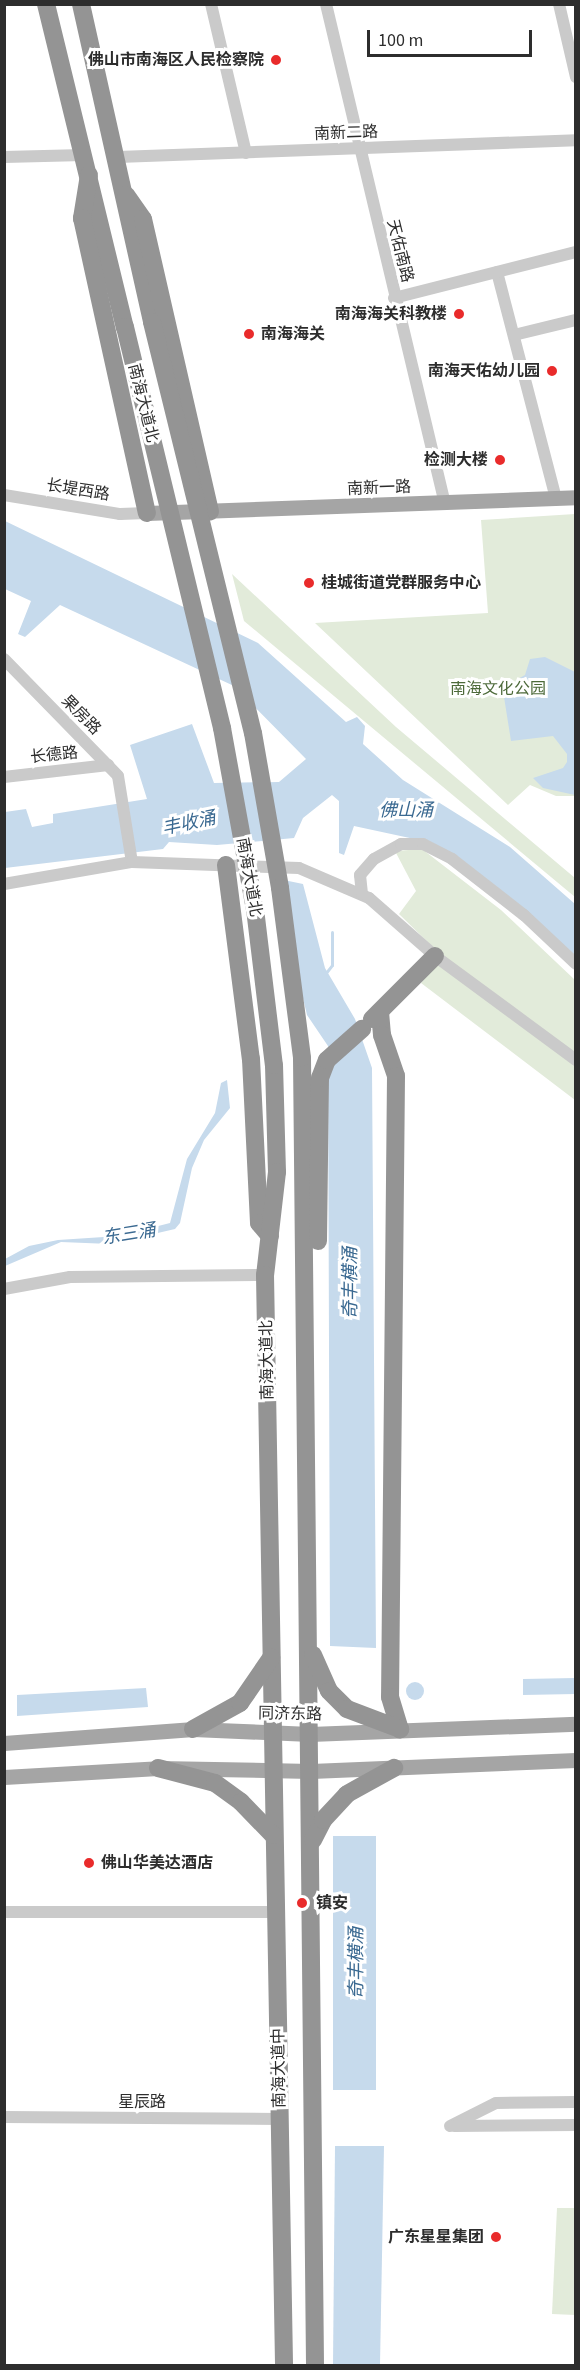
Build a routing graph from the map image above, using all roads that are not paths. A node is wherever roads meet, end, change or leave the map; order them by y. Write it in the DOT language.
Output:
graph roads {
  1 [pos="46,4"];
  2 [pos="81,4"];
  3 [pos="211,4"];
  4 [pos="326,4"];
  5 [pos="559,4"];
  6 [pos="576,77"];
  7 [pos="576,140"];
  8 [pos="358,149"];
  9 [pos="246,153"];
  10 [pos="84,154"];
  11 [pos="4,157"];
  12 [pos="118,157"];
  13 [pos="89,175"];
  14 [pos="126,195"];
  15 [pos="576,252"];
  16 [pos="497,272"];
  17 [pos="394,298"];
  18 [pos="576,320"];
  19 [pos="514,335"];
  20 [pos="4,495"];
  21 [pos="576,497"];
  22 [pos="556,498"];
  23 [pos="445,504"];
  24 [pos="210,511"];
  25 [pos="147,513"];
  26 [pos="4,658"];
  27 [pos="108,765"];
  28 [pos="4,777"];
  29 [pos="132,862"];
  30 [pos="226,865"];
  31 [pos="4,884"];
  32 [pos="362,894"];
  33 [pos="435,956"];
  34 [pos="576,964"];
  35 [pos="380,1012"];
  36 [pos="576,1060"];
  37 [pos="270,1236"];
  38 [pos="265,1275"];
  39 [pos="306,1276"];
  40 [pos="4,1289"];
  41 [pos="309,1648"];
  42 [pos="271,1658"];
  43 [pos="576,1724"];
  44 [pos="193,1729"];
  45 [pos="400,1729"];
  46 [pos="271,1731"];
  47 [pos="310,1734"];
  48 [pos="4,1743"];
  49 [pos="576,1761"];
  50 [pos="158,1768"];
  51 [pos="394,1768"];
  52 [pos="271,1770"];
  53 [pos="311,1771"];
  54 [pos="4,1777"];
  55 [pos="273,1835"];
  56 [pos="312,1842"];
  57 [pos="4,1912"];
  58 [pos="275,1912"];
  59 [pos="576,2102"];
  60 [pos="4,2117"];
  61 [pos="280,2119"];
  62 [pos="576,2125"];
  63 [pos="284,2340"];
  64 [pos="315,2357"];
  65 [pos="284,2366"];
  1 -- 10 [label="highway, 南海大道北"];
  2 -- 12 [label="highway, 南海大道北"];
  3 -- 9 [label="street"];
  4 -- 8 [label="street, 天佑南路"];
  5 -- 6 [label="street"];
  7 -- 8 [label="street, 南新二路"];
  8 -- 9 [label="street, 南新二路"];
  8 -- 17 [label="street, 天佑南路"];
  9 -- 12 [label="street, 南新二路"];
  10 -- 11 [label="street"];
  10 -- 13 [label="highway, 南海大道北"];
  12 -- 14 [label="highway, 南海大道北"];
  13 -- 25 [label="highway"];
  13 -- 37 [label="highway, 南海大道北, bridge"];
  14 -- 24 [label="highway"];
  14 -- 39 [label="highway, 南海大道北, bridge"];
  15 -- 16 [label="street"];
  16 -- 17 [label="street"];
  16 -- 19 [label="street"];
  17 -- 23 [label="street, 天佑南路"];
  18 -- 19 [label="street"];
  19 -- 22 [label="street"];
  20 -- 25 [label="street, 长堤西路"];
  21 -- 22 [label="main road, 南新一路"];
  22 -- 23 [label="main road, 南新一路"];
  23 -- 24 [label="main road, 南新一路"];
  24 -- 25 [label="main road, 南新一路"];
  26 -- 27 [label="street, 果房路"];
  27 -- 28 [label="street, 长德路"];
  27 -- 29 [label="street, 果房路"];
  29 -- 30 [label="street"];
  29 -- 31 [label="street"];
  30 -- 32 [label="street"];
  30 -- 37 [label="highway"];
  32 -- 33 [label="street"];
  32 -- 34 [label="street"];
  33 -- 35 [label="highway"];
  33 -- 36 [label="street"];
  35 -- 39 [label="highway, bridge"];
  35 -- 45 [label="highway"];
  37 -- 38 [label="highway, 南海大道北"];
  38 -- 40 [label="street"];
  38 -- 42 [label="highway, 南海大道北"];
  39 -- 41 [label="highway, 南海大道北"];
  41 -- 45 [label="highway"];
  41 -- 47 [label="highway, 南海大道北"];
  42 -- 44 [label="highway"];
  42 -- 46 [label="highway, 南海大道北"];
  43 -- 45 [label="main road, 同济东路"];
  44 -- 46 [label="main road, 同济东路"];
  44 -- 48 [label="main road, 同济东路"];
  45 -- 47 [label="main road, 同济东路"];
  46 -- 47 [label="main road, 同济东路"];
  46 -- 52 [label="highway, 南海大道北"];
  47 -- 53 [label="highway, 南海大道北"];
  49 -- 51 [label="main road"];
  50 -- 52 [label="main road"];
  50 -- 54 [label="main road"];
  50 -- 55 [label="highway"];
  51 -- 53 [label="main road"];
  51 -- 56 [label="highway"];
  52 -- 53 [label="main road"];
  52 -- 55 [label="highway, 南海大道中"];
  53 -- 56 [label="highway, 南海大道中"];
  55 -- 58 [label="highway, 南海大道中"];
  56 -- 64 [label="highway, 南海大道中"];
  57 -- 58 [label="street"];
  58 -- 61 [label="highway, 南海大道中"];
  59 -- 62 [label="street"];
  60 -- 61 [label="street, 星辰路"];
  61 -- 63 [label="highway, 南海大道中"];
  63 -- 64 [label="highway"];
  63 -- 65 [label="highway, 南海大道中"];
}
